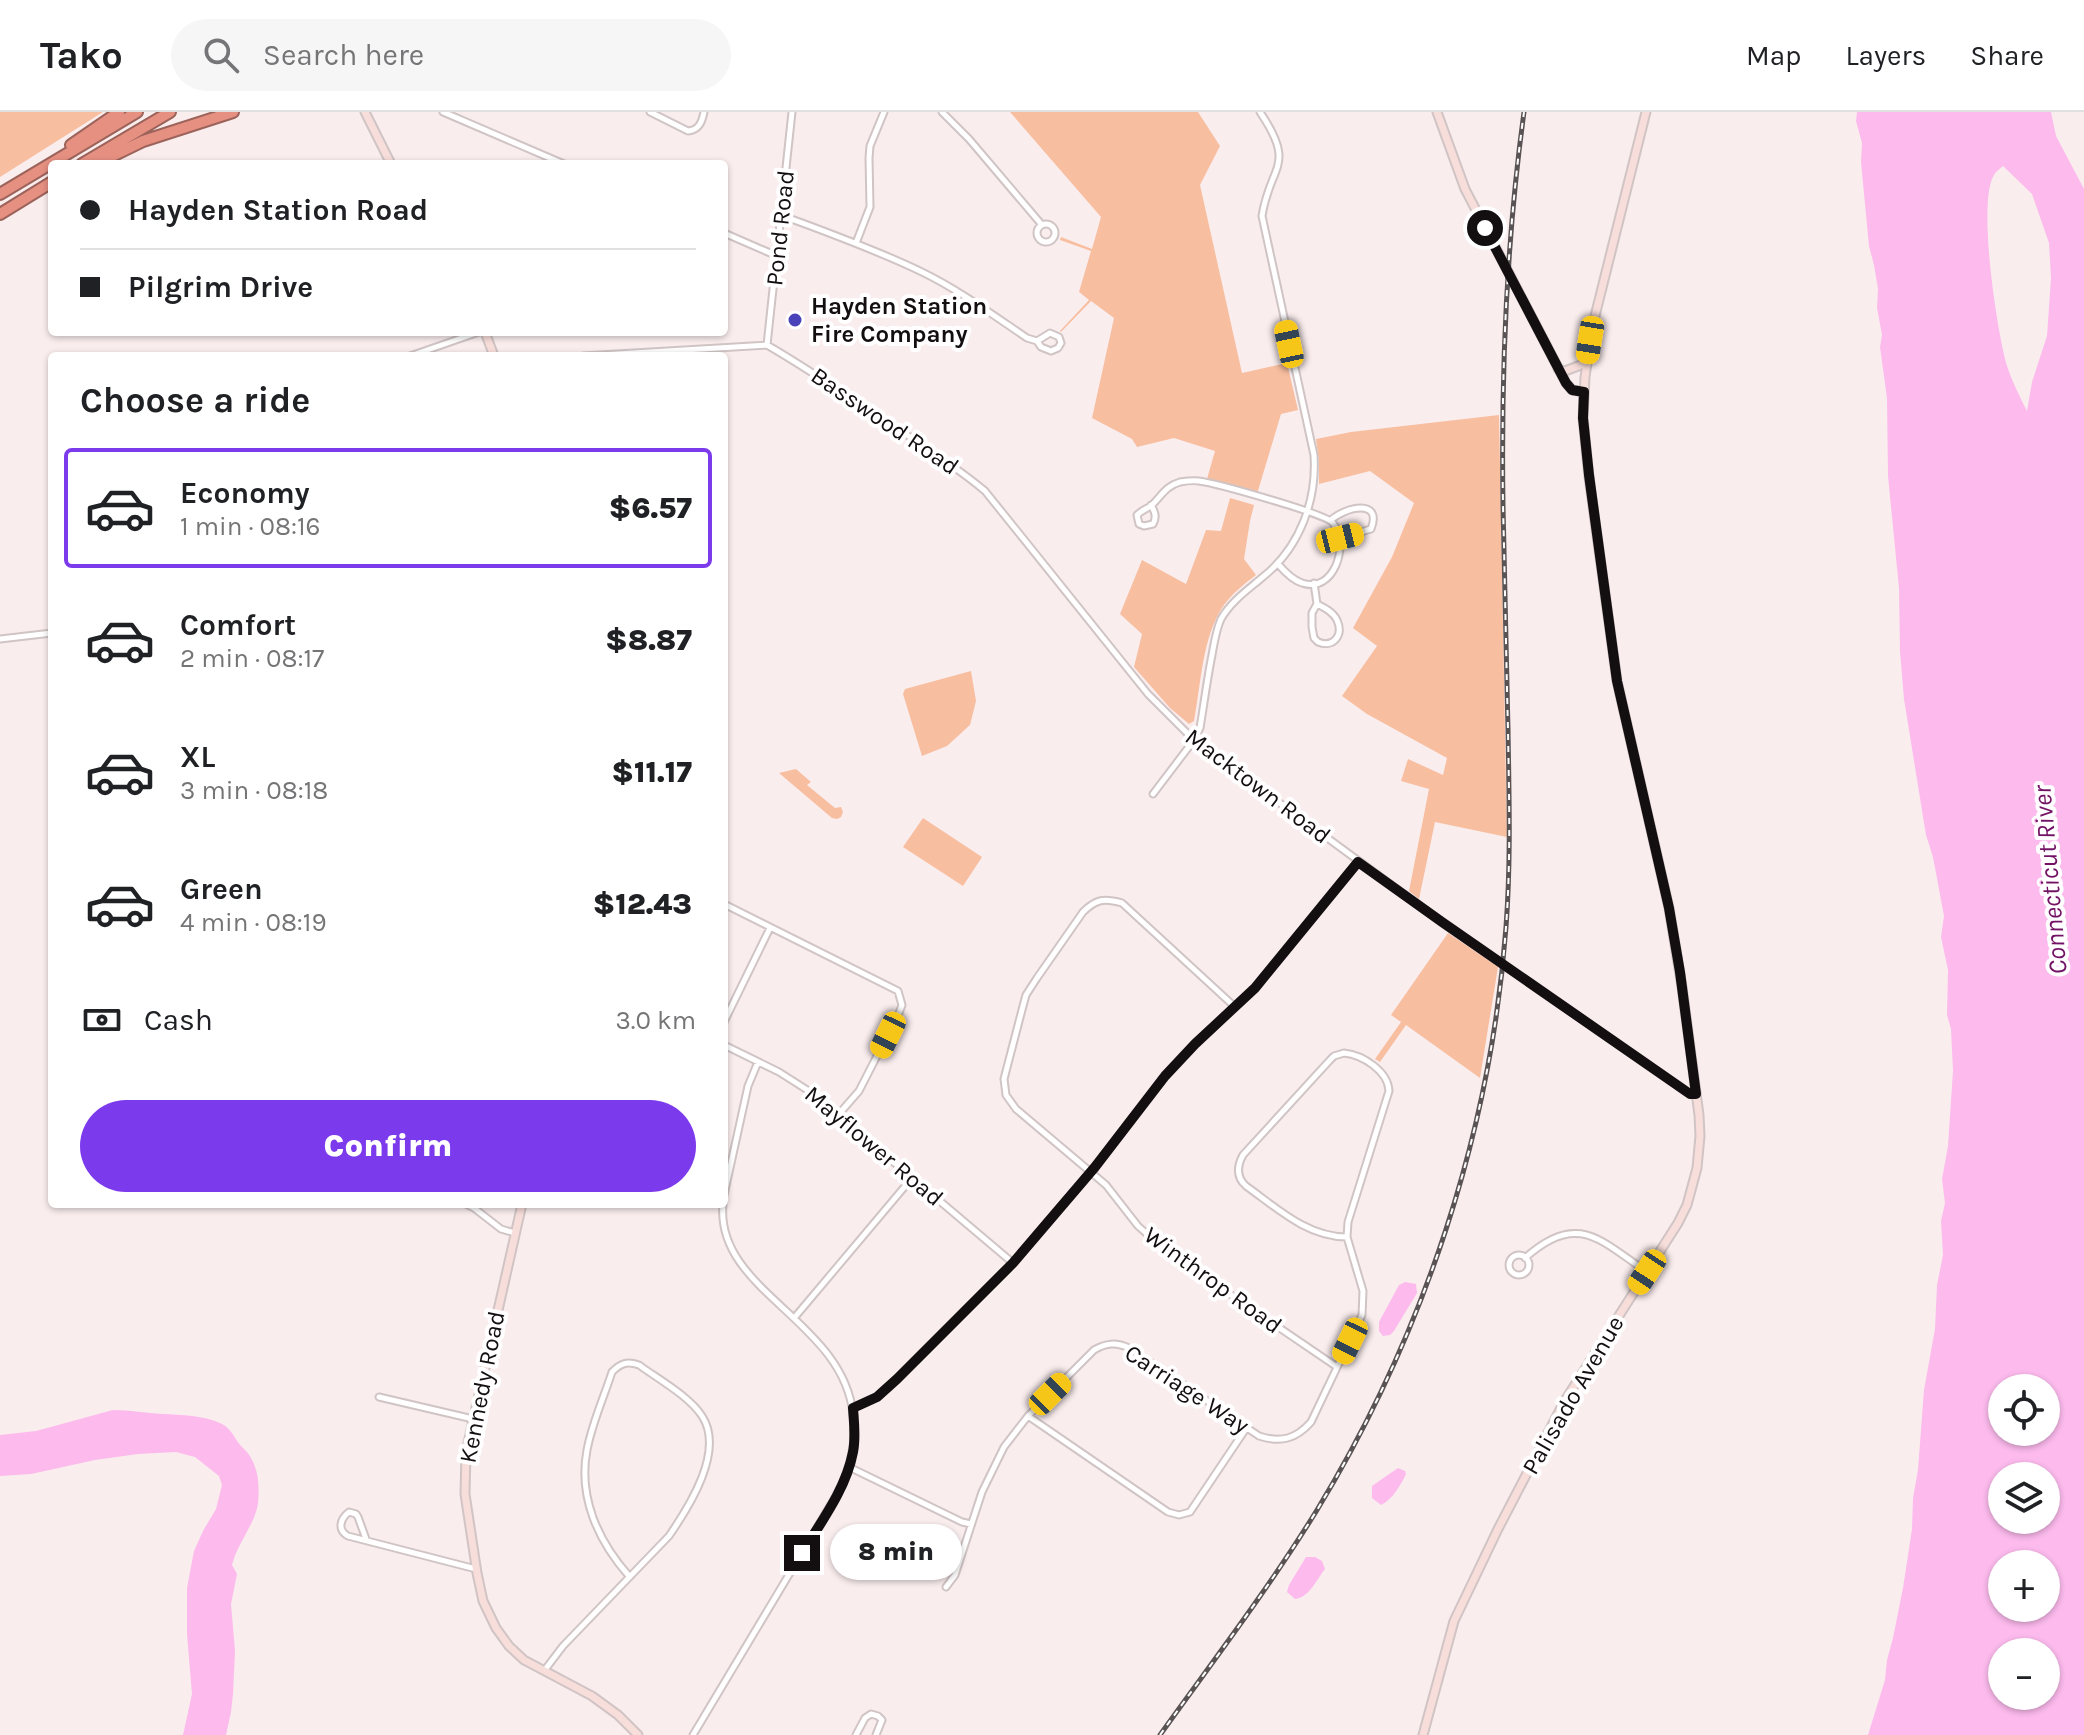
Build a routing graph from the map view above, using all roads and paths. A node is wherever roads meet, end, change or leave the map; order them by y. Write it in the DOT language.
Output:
graph roads {
  1 [pos="119,112"];
  2 [pos="137,112"];
  3 [pos="170,112"];
  4 [pos="233,112"];
  5 [pos="365,112"];
  6 [pos="443,112"];
  7 [pos="650,112"];
  8 [pos="704,112"];
  9 [pos="792,112"];
  10 [pos="884,112"];
  11 [pos="942,112"];
  12 [pos="1260,112"];
  13 [pos="1437,112"];
  14 [pos="1646,112"];
  15 [pos="64,155"];
  16 [pos="56,160"];
  17 [pos="89,160"];
  18 [pos="104,160"];
  19 [pos="389,160"];
  20 [pos="555,160"];
  21 [pos="48,165"];
  22 [pos="48,184"];
  23 [pos="0,194"];
  24 [pos="0,214"];
  25 [pos="781,217"];
  26 [pos="1042,225"];
  27 [pos="728,235"];
  28 [pos="856,243"];
  29 [pos="777,256"];
  30 [pos="468,336"];
  31 [pos="1037,341"];
  32 [pos="767,345"];
  33 [pos="422,352"];
  34 [pos="650,352"];
  35 [pos="1586,363"];
  36 [pos="1558,369"];
  37 [pos="1584,392"];
  38 [pos="1151,505"];
  39 [pos="1308,512"];
  40 [pos="1331,520"];
  41 [pos="1340,538"];
  42 [pos="1278,564"];
  43 [pos="1314,583"];
  44 [pos="1317,604"];
  45 [pos="48,633"];
  46 [pos="0,639"];
  47 [pos="1111,649"];
  48 [pos="1194,740"];
  49 [pos="1153,794"];
  50 [pos="1358,862"];
  51 [pos="728,906"];
  52 [pos="770,928"];
  53 [pos="1235,1007"];
  54 [pos="728,1014"];
  55 [pos="728,1047"];
  56 [pos="758,1062"];
  57 [pos="1696,1094"];
  58 [pos="838,1115"];
  59 [pos="1091,1172"];
  60 [pos="728,1177"];
  61 [pos="912,1178"];
  62 [pos="474,1208"];
  63 [pos="521,1208"];
  64 [pos="723,1208"];
  65 [pos="515,1233"];
  66 [pos="1347,1237"];
  67 [pos="1525,1258"];
  68 [pos="1013,1263"];
  69 [pos="1647,1272"];
  70 [pos="795,1317"];
  71 [pos="1337,1367"];
  72 [pos="379,1397"];
  73 [pos="853,1408"];
  74 [pos="1028,1416"];
  75 [pos="473,1419"];
  76 [pos="1247,1427"];
  77 [pos="849,1467"];
  78 [pos="971,1524"];
  79 [pos="366,1539"];
  80 [pos="476,1569"];
  81 [pos="629,1576"];
  82 [pos="946,1587"];
  83 [pos="544,1672"];
  84 [pos="638,1735"];
  85 [pos="693,1735"];
  86 [pos="856,1735"];
  87 [pos="876,1735"];
  88 [pos="1423,1735"];
  1 -- 15 [label="highway"];
  2 -- 15 [label="highway"];
  3 -- 17 [label="highway"];
  4 -- 18 [label="highway"];
  5 -- 19 [label="main road"];
  6 -- 20 [label="street"];
  7 -- 8 [label="street"];
  9 -- 25 [label="street, Pond Road"];
  10 -- 28 [label="street"];
  11 -- 26 [label="street"];
  12 -- 39 [label="street"];
  13 -- 36 [label="main road"];
  14 -- 35 [label="main road, Palisado Avenue"];
  15 -- 16 [label="highway"];
  21 -- 23 [label="highway"];
  22 -- 24 [label="highway"];
  25 -- 28 [label="street"];
  25 -- 29 [label="street, Pond Road"];
  27 -- 29 [label="street"];
  28 -- 31 [label="street"];
  29 -- 32 [label="street, Pond Road"];
  30 -- 33 [label="street"];
  31 -- 31 [label="street"];
  32 -- 34 [label="street"];
  32 -- 47 [label="street, Basswood Road"];
  35 -- 36 [label="main road"];
  35 -- 37 [label="main road, Palisado Avenue"];
  36 -- 37 [label="main road"];
  37 -- 57 [label="main road, Palisado Avenue"];
  38 -- 39 [label="street"];
  39 -- 40 [label="street"];
  39 -- 42 [label="street"];
  40 -- 41 [label="street"];
  40 -- 41 [label="street"];
  41 -- 43 [label="street"];
  42 -- 43 [label="street"];
  42 -- 48 [label="street"];
  43 -- 44 [label="street"];
  44 -- 44 [label="street"];
  45 -- 46 [label="street"];
  47 -- 48 [label="street, Macktown Road"];
  48 -- 49 [label="street"];
  48 -- 50 [label="street, Macktown Road"];
  50 -- 53 [label="street"];
  50 -- 57 [label="street, Macktown Road"];
  51 -- 52 [label="street"];
  52 -- 54 [label="street"];
  52 -- 58 [label="street"];
  53 -- 59 [label="street"];
  53 -- 59 [label="street, Winthrop Road"];
  55 -- 56 [label="street, Mayflower Road"];
  56 -- 58 [label="street, Mayflower Road"];
  56 -- 60 [label="street"];
  57 -- 69 [label="main road, Palisado Avenue"];
  58 -- 61 [label="street, Mayflower Road"];
  59 -- 68 [label="street"];
  59 -- 71 [label="street, Winthrop Road"];
  61 -- 68 [label="street, Mayflower Road"];
  61 -- 70 [label="street"];
  62 -- 65 [label="street"];
  63 -- 65 [label="main road, Kennedy Road"];
  64 -- 70 [label="street"];
  65 -- 75 [label="main road, Kennedy Road"];
  66 -- 66 [label="street, Carriage Way"];
  66 -- 71 [label="street, Carriage Way"];
  67 -- 69 [label="street"];
  68 -- 73 [label="street"];
  69 -- 88 [label="main road, Palisado Avenue"];
  70 -- 73 [label="street"];
  71 -- 76 [label="street, Carriage Way"];
  72 -- 75 [label="street"];
  73 -- 77 [label="street"];
  74 -- 76 [label="street, Carriage Way"];
  74 -- 76 [label="street"];
  74 -- 78 [label="street, Carriage Way"];
  75 -- 80 [label="main road, Kennedy Road"];
  77 -- 78 [label="street"];
  77 -- 85 [label="street"];
  78 -- 82 [label="street, Carriage Way"];
  79 -- 79 [label="street"];
  79 -- 80 [label="street"];
  80 -- 83 [label="main road, Kennedy Road"];
  81 -- 81 [label="street"];
  81 -- 83 [label="street"];
  83 -- 84 [label="main road, Kennedy Road"];
  86 -- 87 [label="street"];
}
